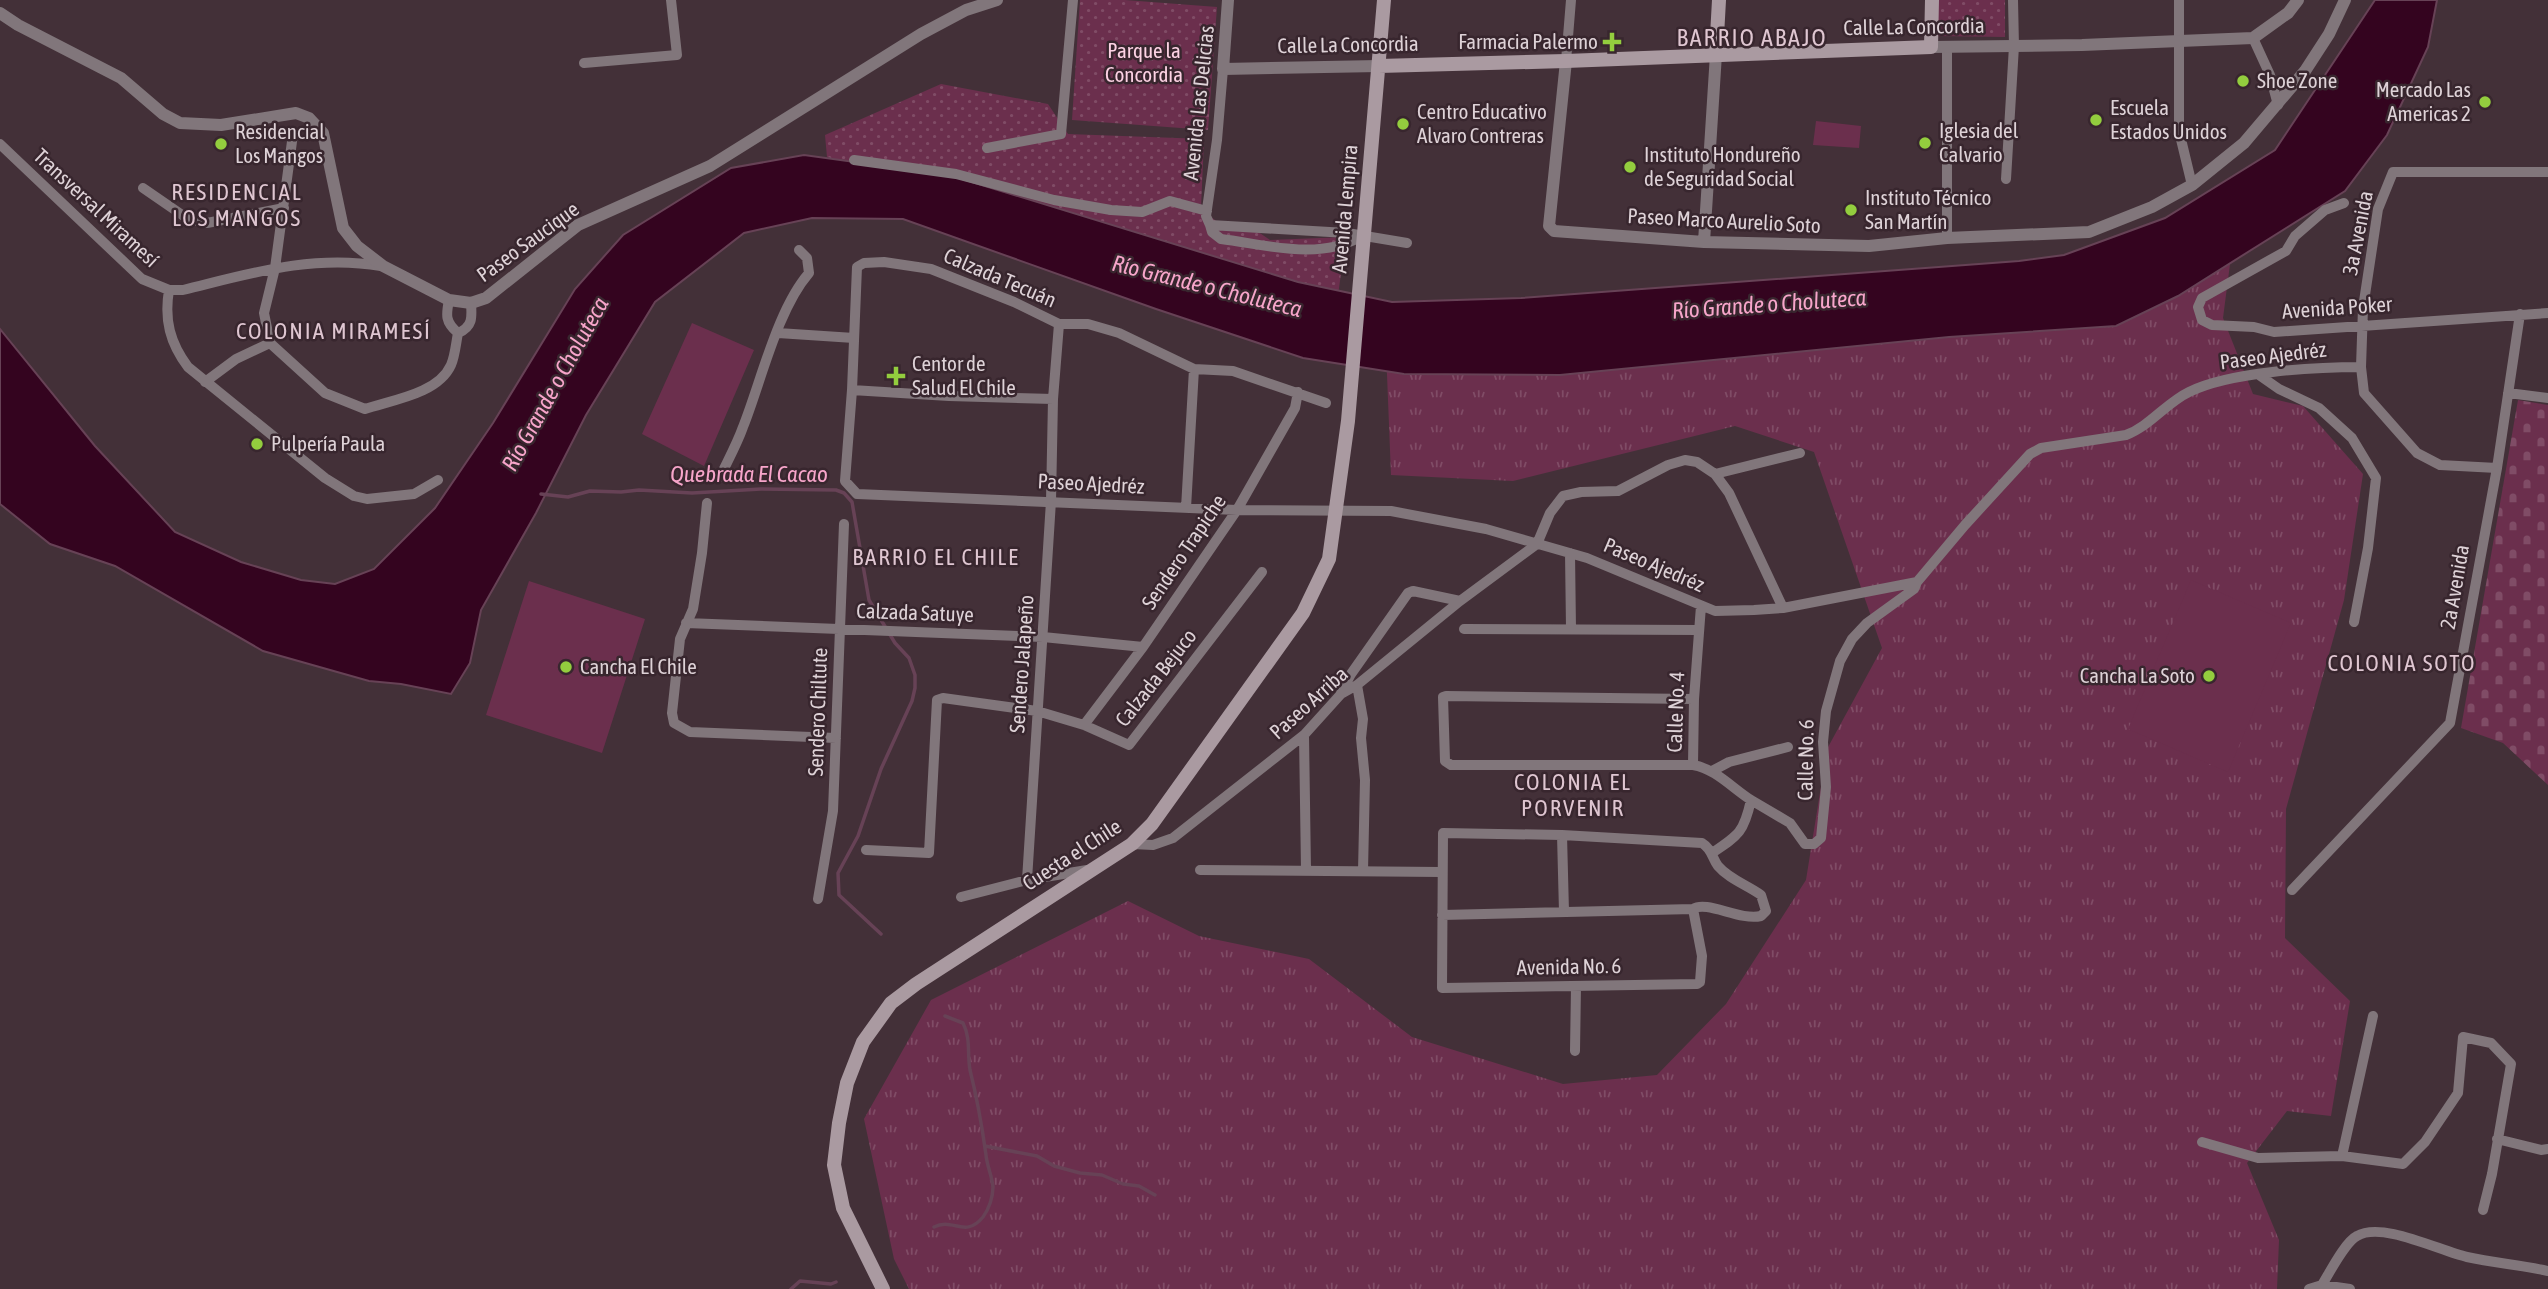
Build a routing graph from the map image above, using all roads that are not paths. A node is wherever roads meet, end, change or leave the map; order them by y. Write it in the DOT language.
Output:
graph roads {
  1 [pos="671,0"];
  2 [pos="997,0"];
  3 [pos="1073,0"];
  4 [pos="1228,0"];
  5 [pos="1384,0"];
  6 [pos="1571,0"];
  7 [pos="1719,0"];
  8 [pos="1931,0"];
  9 [pos="2013,0"];
  10 [pos="2179,0"];
  11 [pos="2298,0"];
  12 [pos="2345,0"];
  13 [pos="0,13"];
  14 [pos="2253,38"];
  15 [pos="2179,42"];
  16 [pos="2014,46"];
  17 [pos="1931,47"];
  18 [pos="1947,47"];
  19 [pos="1716,54"];
  20 [pos="1566,61"];
  21 [pos="584,63"];
  22 [pos="1379,66"];
  23 [pos="1223,69"];
  24 [pos="2278,105"];
  25 [pos="293,134"];
  26 [pos="0,144"];
  27 [pos="987,148"];
  28 [pos="854,160"];
  29 [pos="2548,172"];
  30 [pos="2007,179"];
  31 [pos="2192,185"];
  32 [pos="143,188"];
  33 [pos="2344,204"];
  34 [pos="284,208"];
  35 [pos="1207,211"];
  36 [pos="1210,225"];
  37 [pos="1362,236"];
  38 [pos="1947,238"];
  39 [pos="1704,242"];
  40 [pos="1407,243"];
  41 [pos="799,250"];
  42 [pos="383,266"];
  43 [pos="275,268"];
  44 [pos="169,290"];
  45 [pos="449,300"];
  46 [pos="471,303"];
  47 [pos="2548,313"];
  48 [pos="2520,314"];
  49 [pos="1059,324"];
  50 [pos="2364,326"];
  51 [pos="458,333"];
  52 [pos="778,333"];
  53 [pos="855,338"];
  54 [pos="270,343"];
  55 [pos="2361,367"];
  56 [pos="1194,369"];
  57 [pos="2259,375"];
  58 [pos="205,382"];
  59 [pos="852,390"];
  60 [pos="1298,392"];
  61 [pos="2508,393"];
  62 [pos="2548,398"];
  63 [pos="1053,399"];
  64 [pos="1326,403"];
  65 [pos="1348,421"];
  66 [pos="1800,453"];
  67 [pos="2497,468"];
  68 [pos="1714,474"];
  69 [pos="720,477"];
  70 [pos="438,480"];
  71 [pos="1051,501"];
  72 [pos="707,503"];
  73 [pos="1186,508"];
  74 [pos="1237,510"];
  75 [pos="1336,512"];
  76 [pos="844,524"];
  77 [pos="1537,544"];
  78 [pos="1570,553"];
  79 [pos="1262,572"];
  80 [pos="1917,582"];
  81 [pos="1460,600"];
  82 [pos="1701,606"];
  83 [pos="1783,608"];
  84 [pos="2354,622"];
  85 [pos="686,623"];
  86 [pos="840,629"];
  87 [pos="1464,629"];
  88 [pos="1571,629"];
  89 [pos="1699,630"];
  90 [pos="1044,637"];
  91 [pos="1143,647"];
  92 [pos="1357,685"];
  93 [pos="1341,694"];
  94 [pos="1694,699"];
  95 [pos="1037,711"];
  96 [pos="1084,725"];
  97 [pos="1304,735"];
  98 [pos="836,738"];
  99 [pos="1788,747"];
  100 [pos="1693,765"];
  101 [pos="1712,771"];
  102 [pos="1751,800"];
  103 [pos="1562,835"];
  104 [pos="1132,844"];
  105 [pos="1814,844"];
  106 [pos="866,850"];
  107 [pos="1712,853"];
  108 [pos="1091,870"];
  109 [pos="1200,870"];
  110 [pos="1306,870"];
  111 [pos="1363,871"];
  112 [pos="1441,872"];
  113 [pos="1027,880"];
  114 [pos="2292,890"];
  115 [pos="961,897"];
  116 [pos="818,899"];
  117 [pos="1693,909"];
  118 [pos="1563,912"];
  119 [pos="1442,915"];
  120 [pos="1577,986"];
  121 [pos="2374,1016"];
  122 [pos="1576,1051"];
  123 [pos="2497,1139"];
  124 [pos="2202,1142"];
  125 [pos="2548,1149"];
  126 [pos="2342,1156"];
  127 [pos="2483,1210"];
  128 [pos="2548,1271"];
  129 [pos="2322,1285"];
  130 [pos="883,1289"];
  131 [pos="2309,1289"];
  132 [pos="2350,1289"];
  1 -- 21 [label="street"];
  2 -- 46 [label="street, Paseo Saucique"];
  3 -- 27 [label="street"];
  4 -- 23 [label="street, Avenida Las Delicias"];
  5 -- 22 [label="main road, Avenida Lempira"];
  6 -- 20 [label="street"];
  7 -- 19 [label="main road"];
  8 -- 17 [label="main road"];
  9 -- 16 [label="street"];
  10 -- 15 [label="street"];
  11 -- 14 [label="street"];
  12 -- 24 [label="street, Paseo Marco Aurelio Soto"];
  13 -- 42 [label="street, Paseo Saucique"];
  14 -- 15 [label="street, Calle La Concordia"];
  14 -- 24 [label="street"];
  15 -- 16 [label="street, Calle La Concordia"];
  15 -- 31 [label="street"];
  16 -- 18 [label="street, Calle La Concordia"];
  16 -- 30 [label="street"];
  17 -- 18 [label="street, Calle La Concordia"];
  17 -- 19 [label="main road, Calle La Concordia"];
  18 -- 38 [label="street"];
  19 -- 20 [label="main road, Calle La Concordia"];
  19 -- 39 [label="street"];
  20 -- 22 [label="main road, Calle La Concordia"];
  20 -- 39 [label="street, Paseo Marco Aurelio Soto"];
  22 -- 23 [label="street, Calle La Concordia"];
  22 -- 65 [label="main road, Avenida Lempira"];
  23 -- 35 [label="street, Avenida Las Delicias"];
  24 -- 31 [label="street, Paseo Marco Aurelio Soto"];
  25 -- 34 [label="street"];
  26 -- 44 [label="street, Transversal Miramesí"];
  28 -- 35 [label="street"];
  29 -- 50 [label="street, 3a Avenida"];
  31 -- 38 [label="street, Paseo Marco Aurelio Soto"];
  32 -- 34 [label="street"];
  33 -- 50 [label="street, Avenida Poker"];
  34 -- 43 [label="street"];
  35 -- 36 [label="street"];
  36 -- 37 [label="street"];
  36 -- 37 [label="street"];
  37 -- 40 [label="street"];
  38 -- 39 [label="street, Paseo Marco Aurelio Soto"];
  41 -- 52 [label="street"];
  42 -- 43 [label="street"];
  42 -- 45 [label="street, Paseo Saucique"];
  43 -- 44 [label="street"];
  43 -- 54 [label="street"];
  44 -- 58 [label="street, Transversal Miramesí"];
  45 -- 46 [label="street, Paseo Saucique"];
  45 -- 51 [label="street"];
  46 -- 51 [label="street"];
  47 -- 48 [label="street, Avenida Poker"];
  48 -- 50 [label="street, Avenida Poker"];
  48 -- 61 [label="street, 2a Avenida"];
  49 -- 53 [label="street, Calzada Tecuán"];
  49 -- 56 [label="street, Calzada Tecuán"];
  49 -- 63 [label="street, Sendero Jalapeño"];
  50 -- 55 [label="street, 3a Avenida"];
  51 -- 54 [label="street"];
  52 -- 53 [label="street"];
  52 -- 69 [label="street"];
  53 -- 59 [label="street"];
  54 -- 58 [label="street"];
  55 -- 57 [label="street, Paseo Ajedréz"];
  55 -- 67 [label="street, 3a Avenida"];
  56 -- 60 [label="street, Calzada Tecuán"];
  56 -- 73 [label="street"];
  57 -- 80 [label="street, Paseo Ajedréz"];
  57 -- 84 [label="street"];
  58 -- 70 [label="street, Transversal Miramesí"];
  59 -- 63 [label="street"];
  59 -- 71 [label="street, Paseo Ajedréz"];
  60 -- 64 [label="street, Calzada Tecuán"];
  60 -- 74 [label="street, Sendero Trapiche"];
  61 -- 62 [label="street"];
  61 -- 67 [label="street, 2a Avenida"];
  63 -- 71 [label="street, Sendero Jalapeño"];
  65 -- 75 [label="main road, Cuesta el Chile"];
  66 -- 68 [label="street"];
  67 -- 114 [label="street, 2a Avenida"];
  68 -- 77 [label="street"];
  68 -- 83 [label="street"];
  71 -- 73 [label="street, Paseo Ajedréz"];
  71 -- 90 [label="street, Sendero Jalapeño"];
  72 -- 85 [label="street"];
  73 -- 74 [label="street, Paseo Ajedréz"];
  74 -- 75 [label="street, Paseo Ajedréz"];
  74 -- 91 [label="street, Sendero Trapiche"];
  75 -- 77 [label="street, Paseo Ajedréz"];
  75 -- 104 [label="main road, Cuesta el Chile"];
  76 -- 86 [label="street, Sendero Chiltute"];
  77 -- 78 [label="street, Paseo Ajedréz"];
  77 -- 81 [label="street, Paseo Arriba"];
  78 -- 82 [label="street, Paseo Ajedréz"];
  78 -- 88 [label="street"];
  79 -- 96 [label="street, Calzada Bejuco"];
  80 -- 83 [label="street, Paseo Ajedréz"];
  80 -- 105 [label="street, Calle No. 6"];
  81 -- 92 [label="street, Paseo Arriba"];
  81 -- 93 [label="street"];
  82 -- 83 [label="street, Paseo Ajedréz"];
  82 -- 89 [label="street, Calle No. 4"];
  85 -- 86 [label="street, Calzada Satuye"];
  85 -- 98 [label="street"];
  86 -- 90 [label="street, Calzada Satuye"];
  86 -- 98 [label="street, Sendero Chiltute"];
  87 -- 88 [label="street"];
  88 -- 89 [label="street"];
  89 -- 94 [label="street, Calle No. 4"];
  90 -- 91 [label="street, Calzada Satuye"];
  90 -- 95 [label="street, Sendero Jalapeño"];
  91 -- 96 [label="street, Sendero Trapiche"];
  92 -- 93 [label="street, Paseo Arriba"];
  92 -- 111 [label="street"];
  93 -- 97 [label="street, Paseo Arriba"];
  94 -- 100 [label="street, Calle No. 4"];
  94 -- 100 [label="street"];
  95 -- 96 [label="street, Calzada Bejuco"];
  95 -- 106 [label="street, Calzada Bejuco"];
  95 -- 113 [label="street, Sendero Jalapeño"];
  97 -- 104 [label="street, Paseo Arriba"];
  97 -- 110 [label="street"];
  98 -- 116 [label="street, Sendero Chiltute"];
  99 -- 101 [label="street"];
  100 -- 101 [label="street, Calle No. 4"];
  101 -- 102 [label="street, Calle No. 4"];
  102 -- 105 [label="street, Calle No. 4"];
  102 -- 107 [label="street"];
  103 -- 107 [label="street"];
  103 -- 112 [label="street"];
  103 -- 118 [label="street"];
  104 -- 108 [label="main road, Cuesta el Chile"];
  107 -- 117 [label="street"];
  108 -- 113 [label="street"];
  108 -- 130 [label="main road, Cuesta el Chile"];
  109 -- 110 [label="street"];
  110 -- 111 [label="street"];
  111 -- 112 [label="street"];
  112 -- 119 [label="street"];
  113 -- 115 [label="street"];
  117 -- 118 [label="street"];
  117 -- 120 [label="street, Avenida No. 6"];
  118 -- 119 [label="street"];
  119 -- 120 [label="street, Avenida No. 6"];
  120 -- 122 [label="street"];
  121 -- 126 [label="street"];
  123 -- 125 [label="street"];
  123 -- 126 [label="street"];
  123 -- 127 [label="street"];
  124 -- 126 [label="street"];
  128 -- 129 [label="street"];
  129 -- 131 [label="street"];
  129 -- 132 [label="street"];
}
